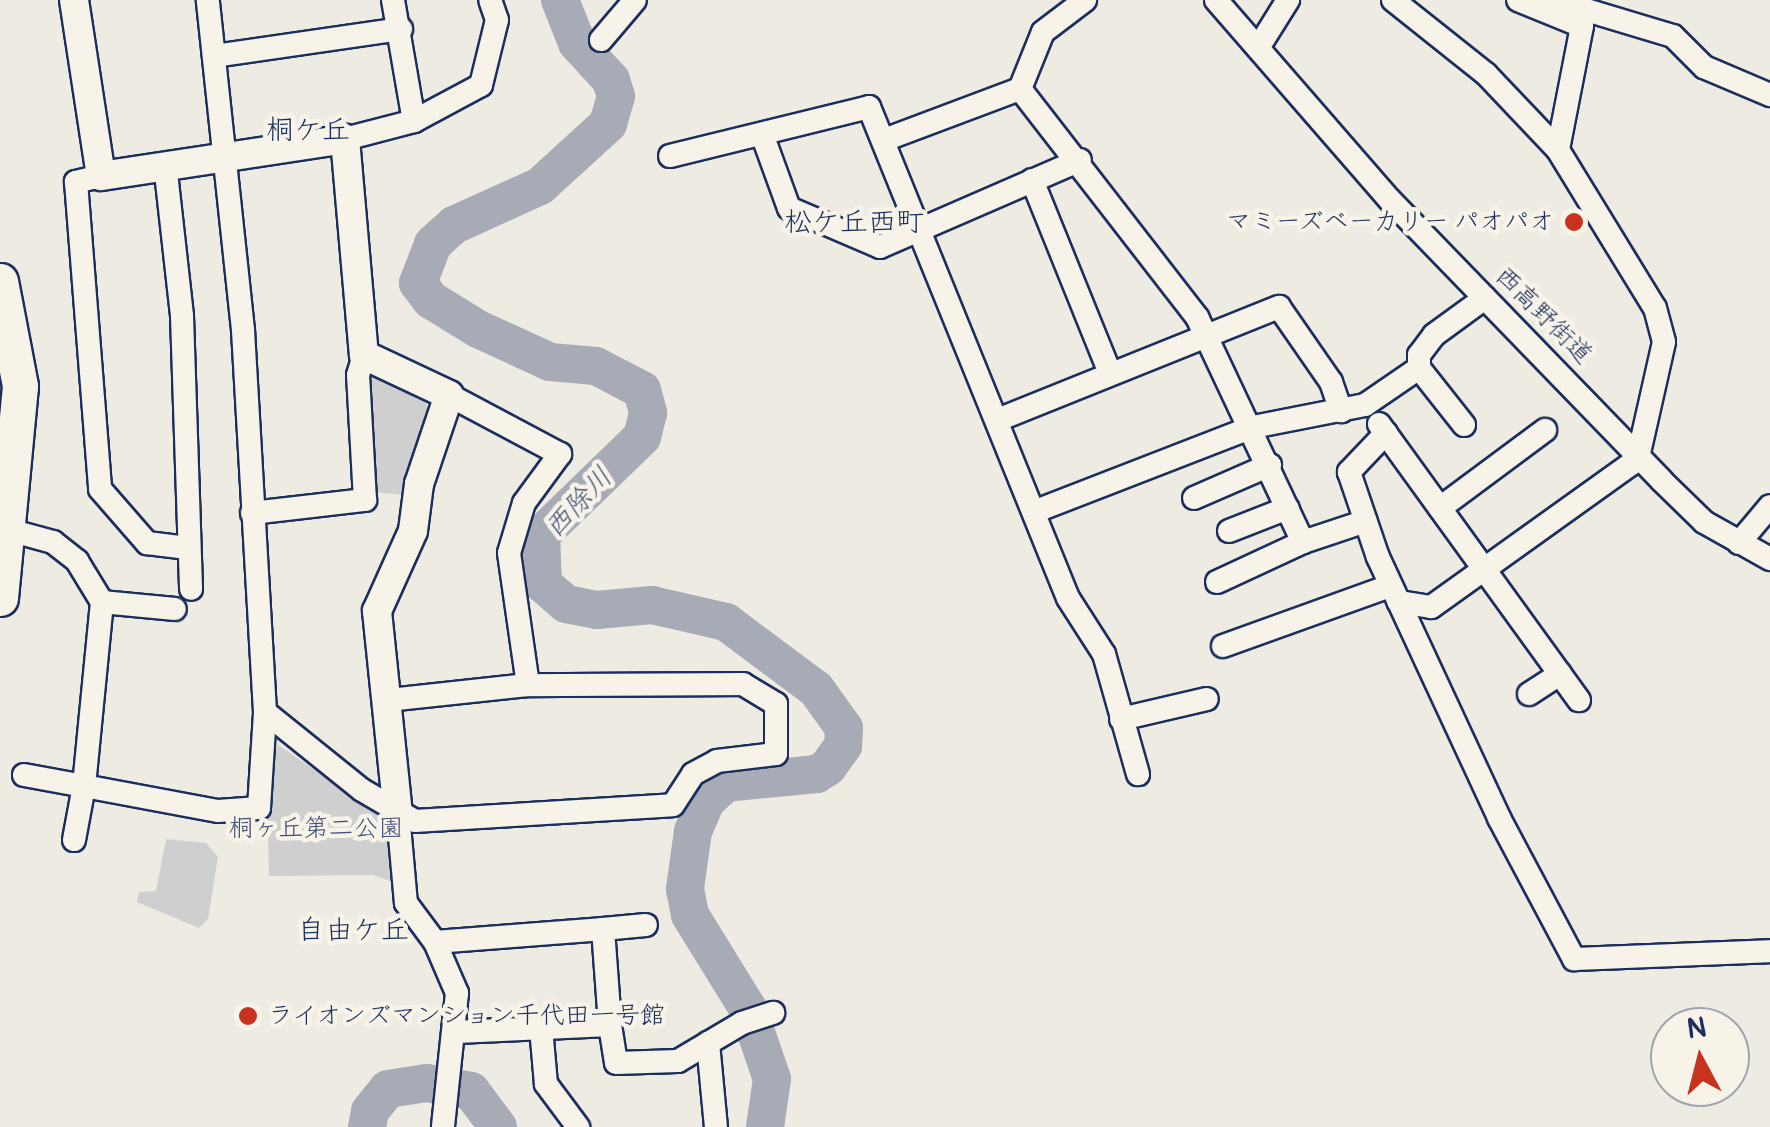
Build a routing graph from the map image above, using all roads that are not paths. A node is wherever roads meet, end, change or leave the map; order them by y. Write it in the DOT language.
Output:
graph roads {
  1 [pos="74,0"];
  2 [pos="208,0"];
  3 [pos="393,0"];
  4 [pos="490,0"];
  5 [pos="634,0"];
  6 [pos="1085,0"];
  7 [pos="1216,0"];
  8 [pos="1288,0"];
  9 [pos="1393,0"];
  10 [pos="1518,0"];
  11 [pos="1552,0"];
  12 [pos="1622,9"];
  13 [pos="402,29"];
  14 [pos="602,40"];
  15 [pos="1258,48"];
  16 [pos="214,56"];
  17 [pos="1020,89"];
  18 [pos="1770,95"];
  19 [pos="414,121"];
  20 [pos="762,134"];
  21 [pos="345,139"];
  22 [pos="884,140"];
  23 [pos="1558,150"];
  24 [pos="226,156"];
  25 [pos="670,156"];
  26 [pos="1080,160"];
  27 [pos="165,164"];
  28 [pos="100,176"];
  29 [pos="1032,180"];
  30 [pos="918,230"];
  31 [pos="0,281"];
  32 [pos="1485,298"];
  33 [pos="5,327"];
  34 [pos="1205,332"];
  35 [pos="364,355"];
  36 [pos="1419,368"];
  37 [pos="1110,372"];
  38 [pos="449,395"];
  39 [pos="1364,405"];
  40 [pos="1341,411"];
  41 [pos="1000,419"];
  42 [pos="1464,425"];
  43 [pos="1253,427"];
  44 [pos="1545,430"];
  45 [pos="1386,434"];
  46 [pos="1640,453"];
  47 [pos="1270,465"];
  48 [pos="1194,498"];
  49 [pos="1770,506"];
  50 [pos="1288,508"];
  51 [pos="1440,508"];
  52 [pos="1036,510"];
  53 [pos="252,513"];
  54 [pos="1366,522"];
  55 [pos="9,530"];
  56 [pos="1229,530"];
  57 [pos="1303,542"];
  58 [pos="1740,543"];
  59 [pos="188,548"];
  60 [pos="1770,559"];
  61 [pos="1485,569"];
  62 [pos="1217,582"];
  63 [pos="191,589"];
  64 [pos="1394,594"];
  65 [pos="0,598"];
  66 [pos="102,602"];
  67 [pos="175,609"];
  68 [pos="1223,646"];
  69 [pos="1560,674"];
  70 [pos="528,685"];
  71 [pos="1529,694"];
  72 [pos="1207,699"];
  73 [pos="389,700"];
  74 [pos="1579,700"];
  75 [pos="265,712"];
  76 [pos="1121,718"];
  77 [pos="1138,774"];
  78 [pos="24,775"];
  79 [pos="84,786"];
  80 [pos="398,814"];
  81 [pos="74,840"];
  82 [pos="646,925"];
  83 [pos="603,929"];
  84 [pos="435,942"];
  85 [pos="1770,950"];
  86 [pos="773,1012"];
  87 [pos="610,1024"];
  88 [pos="541,1028"];
  89 [pos="457,1032"];
  90 [pos="708,1043"];
  91 [pos="443,1116"];
  92 [pos="578,1127"];
  93 [pos="716,1127"];
  1 -- 28 [label="street"];
  2 -- 16 [label="street"];
  3 -- 13 [label="street"];
  4 -- 19 [label="street"];
  5 -- 14 [label="street"];
  6 -- 17 [label="street"];
  7 -- 15 [label="street, 西高野街道"];
  8 -- 15 [label="street"];
  9 -- 23 [label="street"];
  10 -- 23 [label="street"];
  11 -- 12 [label="street"];
  12 -- 18 [label="street"];
  13 -- 16 [label="street"];
  13 -- 19 [label="street"];
  15 -- 32 [label="street, 西高野街道"];
  16 -- 24 [label="street"];
  17 -- 22 [label="street"];
  17 -- 26 [label="street"];
  19 -- 21 [label="street"];
  20 -- 22 [label="street"];
  20 -- 25 [label="street"];
  20 -- 30 [label="street"];
  21 -- 24 [label="street"];
  21 -- 35 [label="street"];
  22 -- 30 [label="street"];
  23 -- 46 [label="street"];
  24 -- 27 [label="street"];
  24 -- 53 [label="street"];
  26 -- 29 [label="street"];
  26 -- 34 [label="street"];
  27 -- 28 [label="street"];
  27 -- 59 [label="street"];
  28 -- 59 [label="street"];
  29 -- 30 [label="street"];
  29 -- 37 [label="street"];
  30 -- 41 [label="street"];
  31 -- 33 [label="main road"];
  32 -- 36 [label="street"];
  32 -- 46 [label="street, 西高野街道"];
  33 -- 55 [label="main road"];
  34 -- 37 [label="street"];
  34 -- 40 [label="street"];
  34 -- 43 [label="street"];
  35 -- 38 [label="street"];
  35 -- 53 [label="street"];
  36 -- 39 [label="street"];
  36 -- 42 [label="street"];
  37 -- 41 [label="street"];
  38 -- 70 [label="street"];
  38 -- 73 [label="street"];
  39 -- 40 [label="street"];
  39 -- 45 [label="street"];
  40 -- 43 [label="street"];
  41 -- 52 [label="street"];
  43 -- 47 [label="street"];
  43 -- 52 [label="street"];
  44 -- 51 [label="street"];
  45 -- 51 [label="street"];
  45 -- 54 [label="street"];
  46 -- 58 [label="street, 西高野街道"];
  46 -- 61 [label="street"];
  47 -- 48 [label="street"];
  47 -- 50 [label="street"];
  49 -- 58 [label="street"];
  50 -- 56 [label="street"];
  50 -- 57 [label="street"];
  51 -- 61 [label="street"];
  52 -- 76 [label="street"];
  53 -- 75 [label="street"];
  54 -- 57 [label="street"];
  54 -- 64 [label="street"];
  55 -- 65 [label="main road"];
  55 -- 66 [label="street"];
  57 -- 62 [label="street"];
  58 -- 60 [label="street, 西高野街道"];
  59 -- 63 [label="street"];
  61 -- 64 [label="street"];
  61 -- 69 [label="street"];
  64 -- 68 [label="street"];
  64 -- 85 [label="street"];
  66 -- 67 [label="street"];
  66 -- 79 [label="street"];
  69 -- 71 [label="street"];
  69 -- 74 [label="street"];
  70 -- 73 [label="street"];
  70 -- 80 [label="street"];
  72 -- 76 [label="street"];
  73 -- 80 [label="street"];
  75 -- 79 [label="street"];
  75 -- 80 [label="street"];
  76 -- 77 [label="street"];
  78 -- 79 [label="street"];
  79 -- 81 [label="street"];
  80 -- 84 [label="street"];
  82 -- 83 [label="street"];
  83 -- 84 [label="street"];
  83 -- 87 [label="street"];
  84 -- 89 [label="street"];
  86 -- 90 [label="street"];
  87 -- 88 [label="street"];
  87 -- 90 [label="street"];
  88 -- 89 [label="street"];
  88 -- 92 [label="street"];
  89 -- 91 [label="street"];
  90 -- 93 [label="street"];
}
